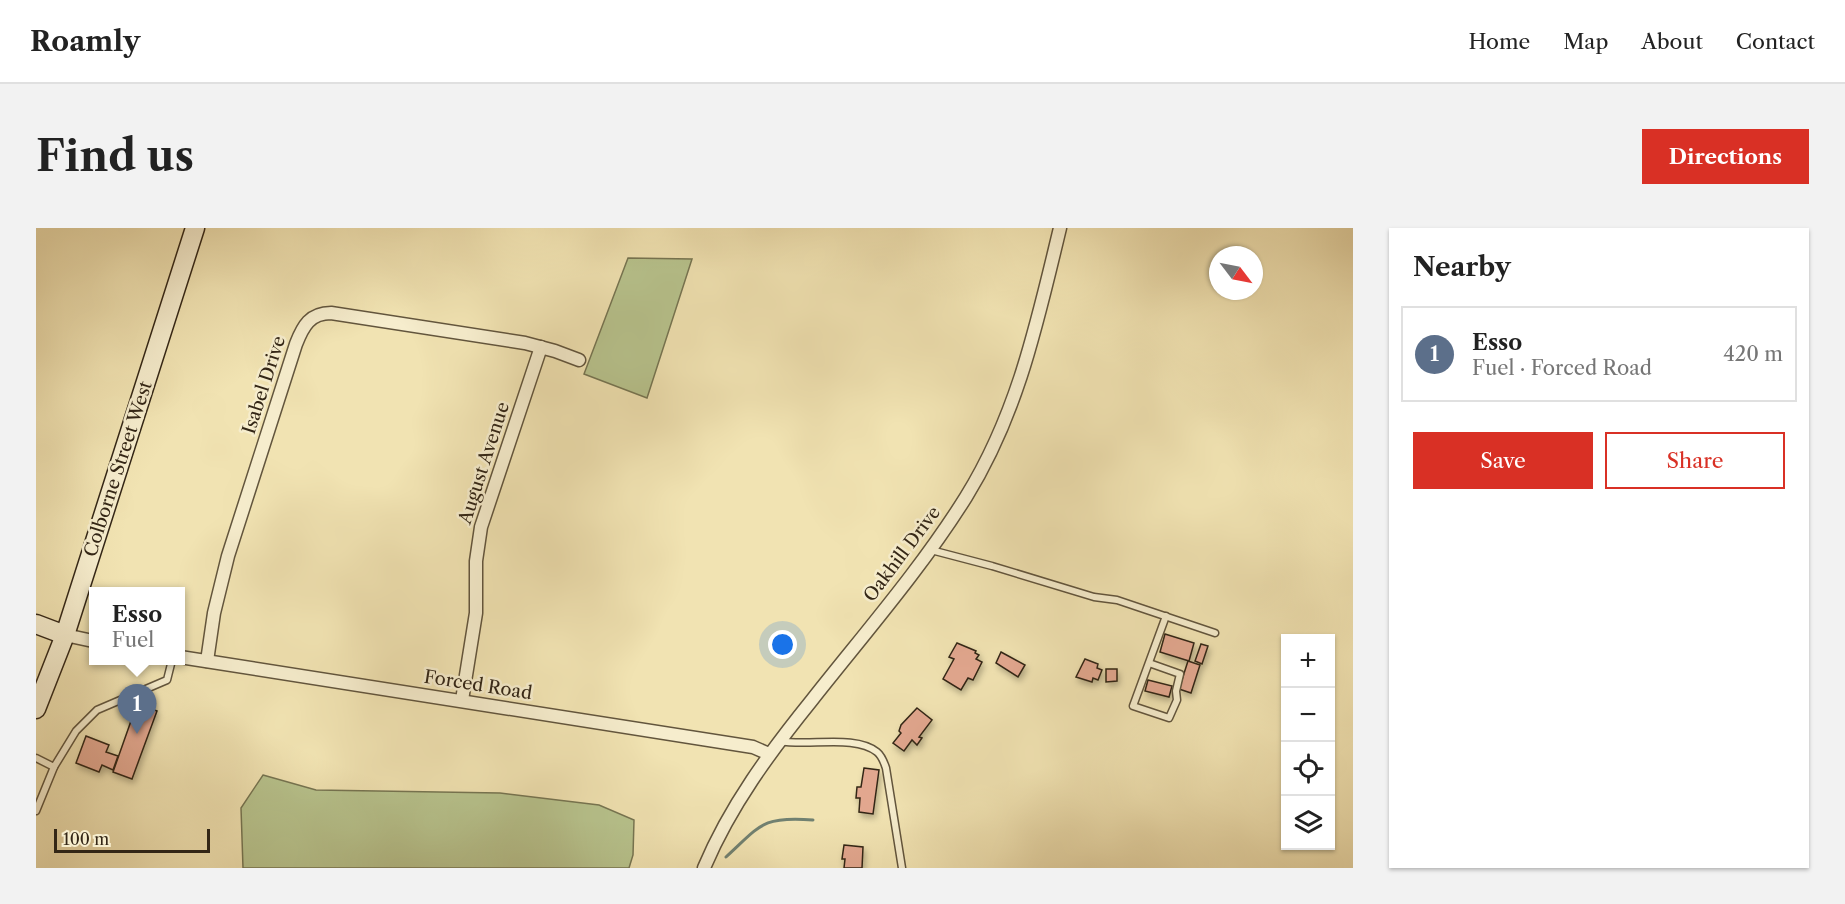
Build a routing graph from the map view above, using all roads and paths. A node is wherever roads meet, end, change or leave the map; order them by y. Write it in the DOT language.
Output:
graph roads {
  1 [pos="195,228"];
  2 [pos="1060,228"];
  3 [pos="541,347"];
  4 [pos="579,360"];
  5 [pos="930,550"];
  6 [pos="1166,616"];
  7 [pos="36,624"];
  8 [pos="1215,633"];
  9 [pos="65,635"];
  10 [pos="89,639"];
  11 [pos="185,658"];
  12 [pos="207,661"];
  13 [pos="1149,663"];
  14 [pos="171,665"];
  15 [pos="462,700"];
  16 [pos="36,709"];
  17 [pos="779,741"];
  18 [pos="769,754"];
  19 [pos="36,758"];
  20 [pos="54,767"];
  21 [pos="36,811"];
  22 [pos="704,868"];
  23 [pos="902,868"];
  1 -- 9 [label="main road, Colborne Street West"];
  2 -- 5 [label="street, Oakhill Drive"];
  3 -- 4 [label="street, Isabel Drive"];
  3 -- 12 [label="street, Isabel Drive"];
  3 -- 15 [label="street, August Avenue"];
  5 -- 6 [label="lane"];
  5 -- 17 [label="street, Oakhill Drive"];
  6 -- 8 [label="lane"];
  6 -- 13 [label="lane"];
  7 -- 9 [label="main road"];
  9 -- 10 [label="street"];
  9 -- 16 [label="main road, Colborne Street West"];
  11 -- 12 [label="street, Forced Road"];
  12 -- 15 [label="street, Forced Road"];
  13 -- 13 [label="lane"];
  14 -- 20 [label="lane"];
  15 -- 18 [label="street, Forced Road"];
  17 -- 18 [label="street, Oakhill Drive"];
  17 -- 23 [label="lane"];
  18 -- 22 [label="street, Oakhill Drive"];
  19 -- 20 [label="lane"];
  20 -- 21 [label="lane"];
}
